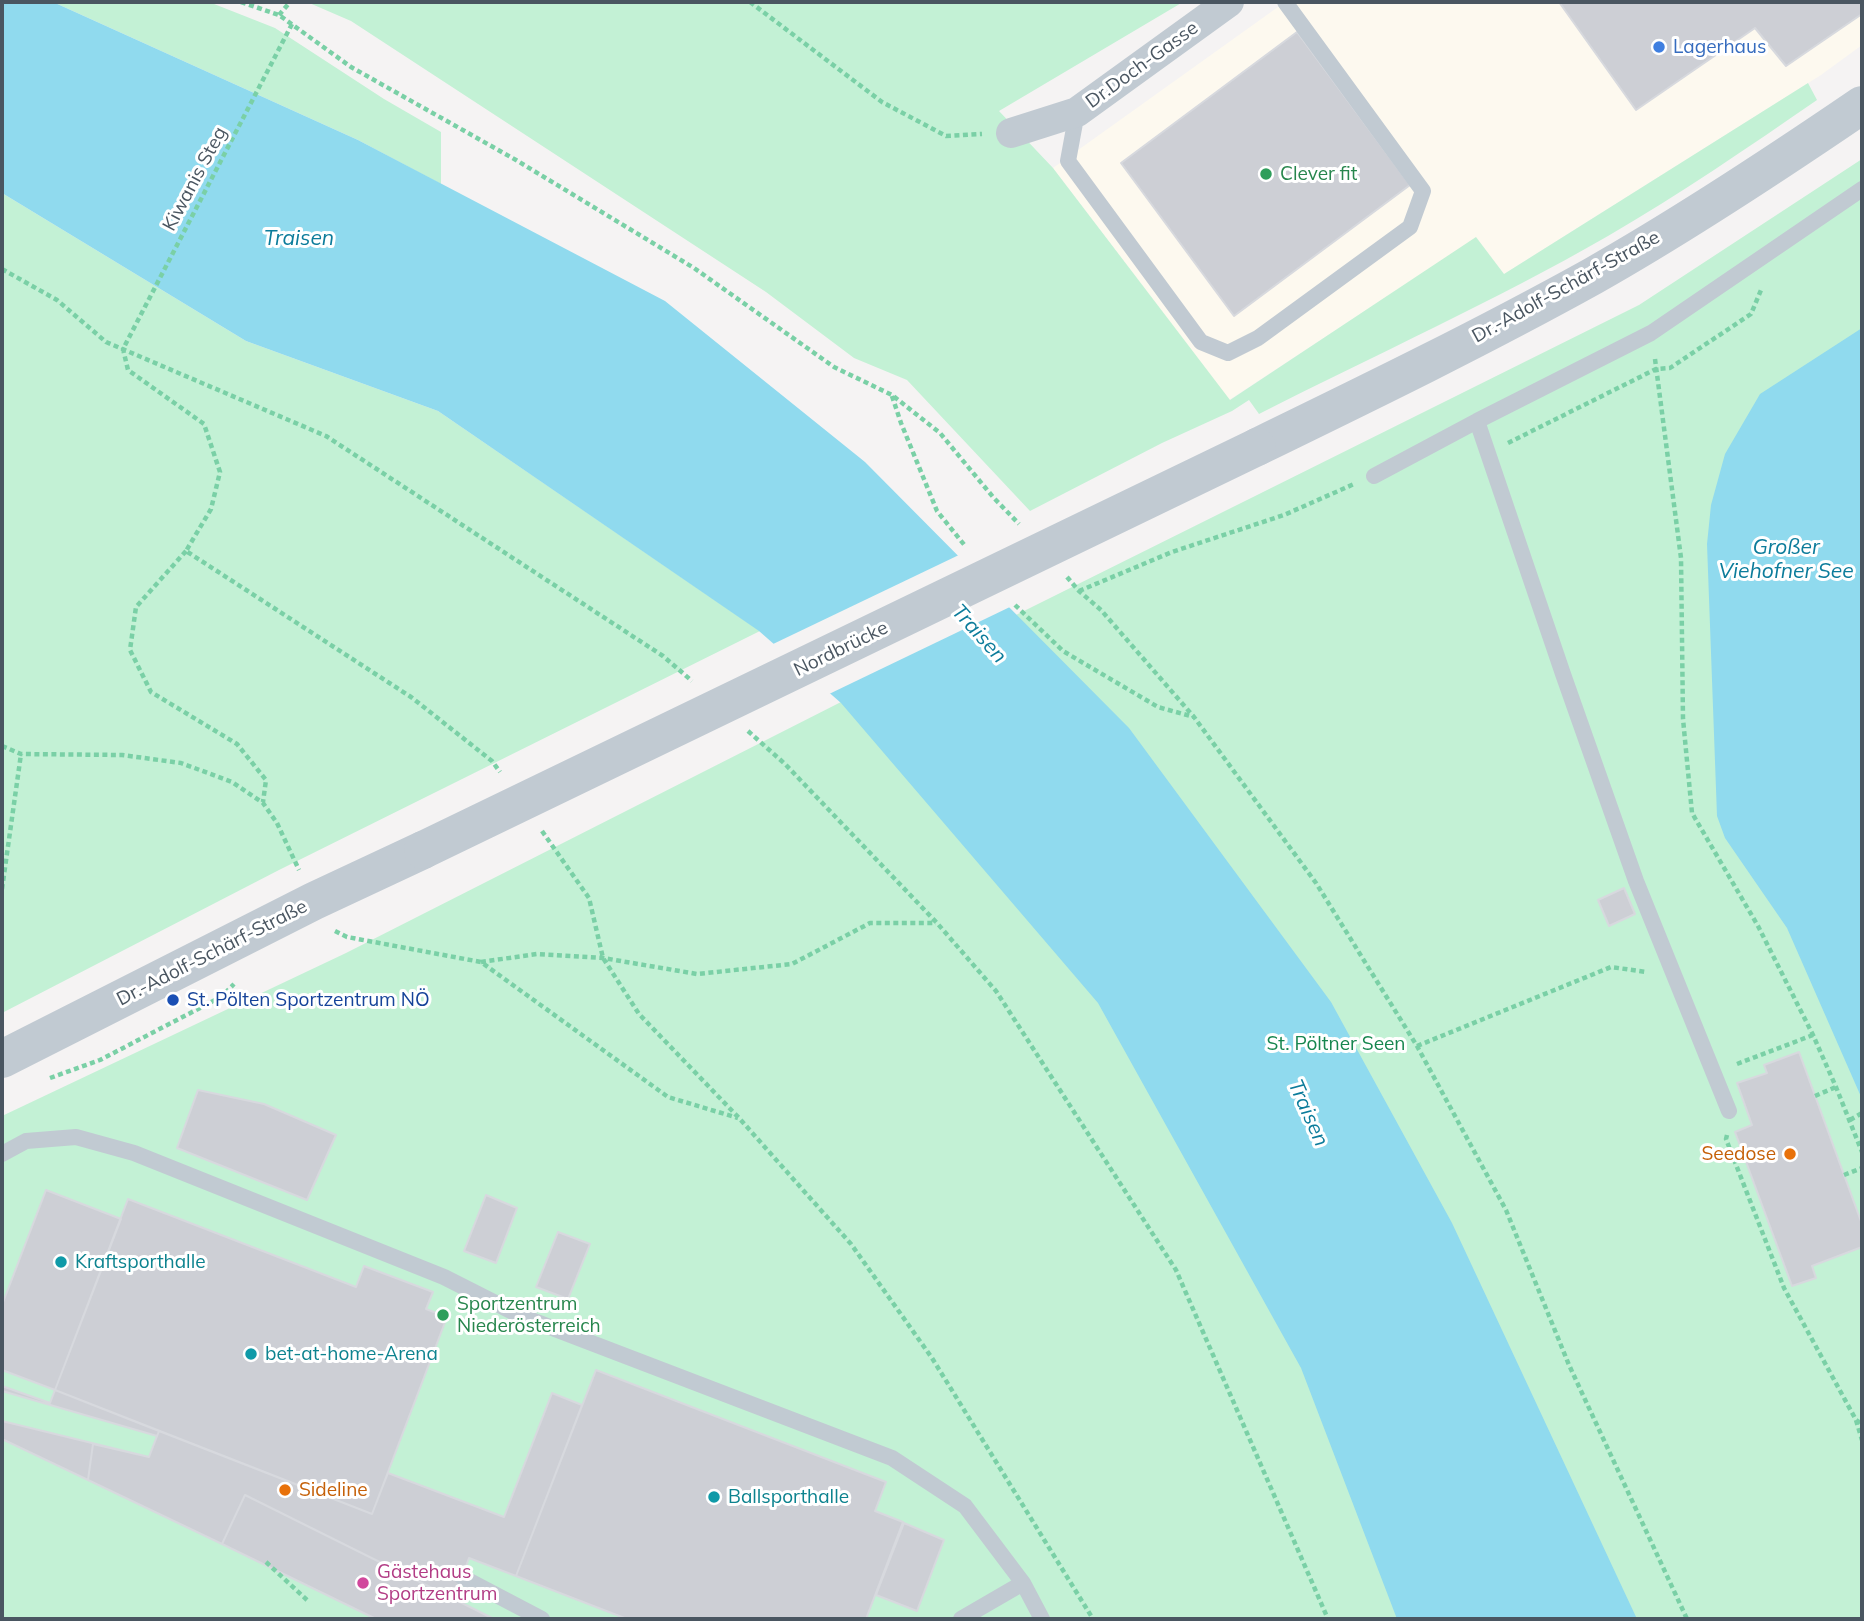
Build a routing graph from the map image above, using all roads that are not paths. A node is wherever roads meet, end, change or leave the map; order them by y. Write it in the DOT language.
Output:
graph roads {
  1 [pos="1228,2"];
  2 [pos="1284,2"];
  3 [pos="1862,105"];
  4 [pos="1077,112"];
  5 [pos="1011,133"];
  6 [pos="1862,189"];
  7 [pos="1478,421"];
  8 [pos="1257,447"];
  9 [pos="1374,476"];
  10 [pos="424,850"];
  11 [pos="2,1059"];
  12 [pos="1729,1111"];
  13 [pos="2,1154"];
  14 [pos="462,1577"];
  15 [pos="1023,1583"];
  16 [pos="542,1619"];
  17 [pos="961,1619"];
  18 [pos="1042,1619"];
  1 -- 4 [label="street, Dr.Doch-Gasse"];
  2 -- 4 [label="lane"];
  3 -- 8 [label="street, Dr.-Adolf-Schärf-Straße"];
  4 -- 5 [label="street, Dr.Doch-Gasse"];
  6 -- 7 [label="lane"];
  7 -- 9 [label="lane"];
  7 -- 12 [label="lane"];
  8 -- 10 [label="street, Nordbrücke, bridge"];
  10 -- 11 [label="street, Dr.-Adolf-Schärf-Straße"];
  13 -- 15 [label="lane"];
  14 -- 16 [label="lane"];
  15 -- 17 [label="lane"];
  15 -- 18 [label="lane"];
}
